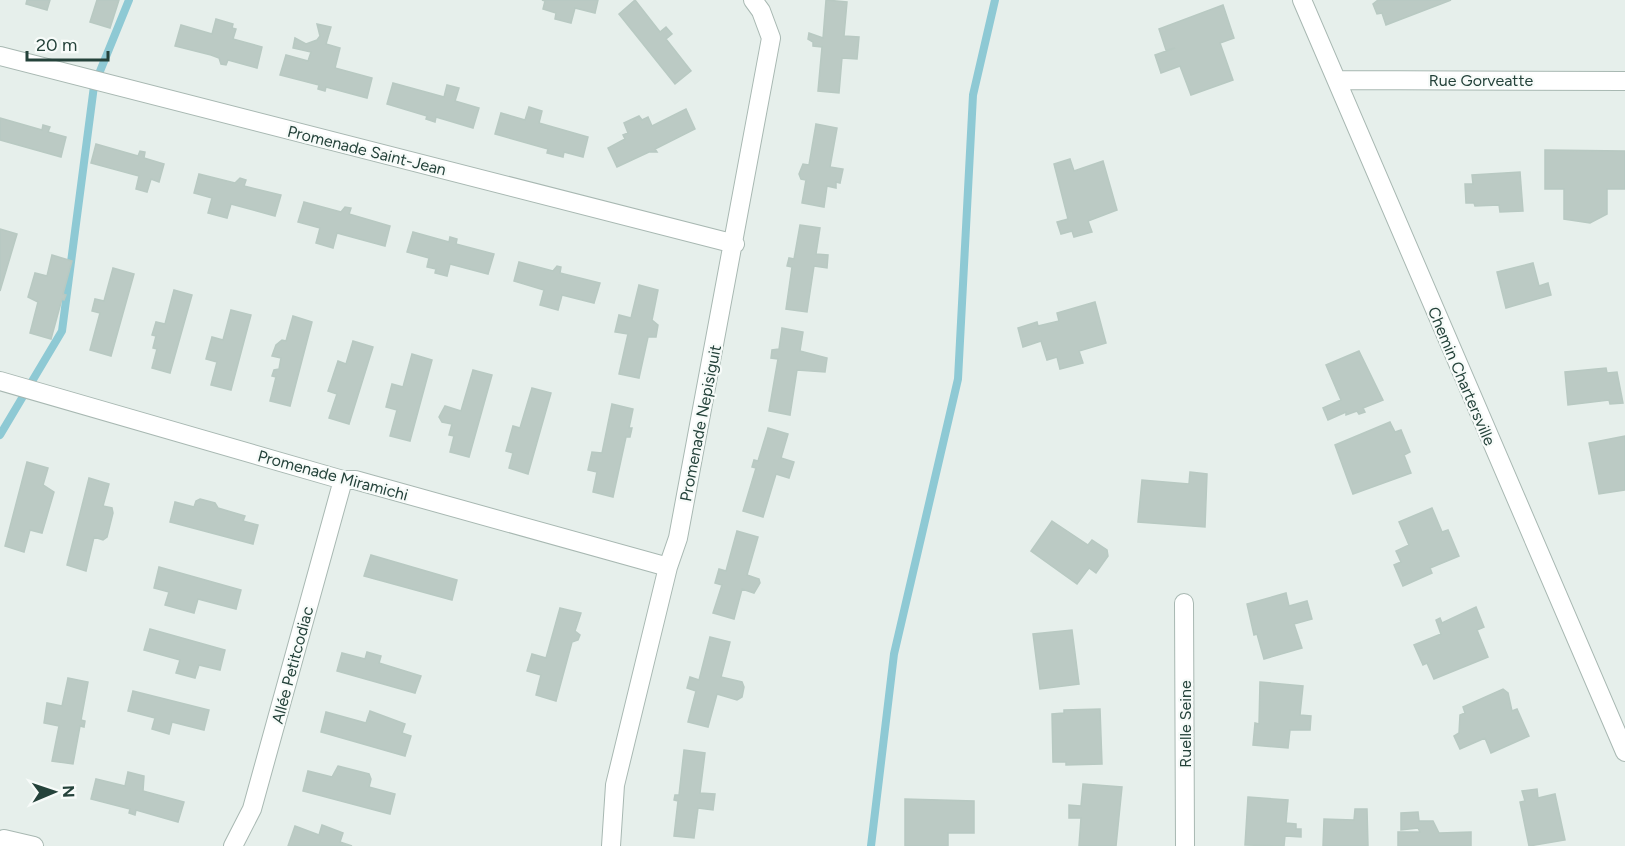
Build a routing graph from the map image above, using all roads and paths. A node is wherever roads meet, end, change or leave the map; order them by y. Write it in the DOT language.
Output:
graph roads {
  1 [pos="753,0"];
  2 [pos="1302,0"];
  3 [pos="0,56"];
  4 [pos="1337,80"];
  5 [pos="1625,81"];
  6 [pos="735,244"];
  7 [pos="0,381"];
  8 [pos="343,480"];
  9 [pos="668,567"];
  10 [pos="1184,603"];
  11 [pos="1625,752"];
  12 [pos="4,839"];
  13 [pos="34,846"];
  14 [pos="233,846"];
  15 [pos="611,846"];
  16 [pos="1185,846"];
  1 -- 6 [label="street, Promenade Nepisiguit"];
  2 -- 4 [label="street, Chemin Chartersville"];
  3 -- 6 [label="street, Promenade Saint-Jean"];
  4 -- 5 [label="street, Rue Gorveatte"];
  4 -- 11 [label="street, Chemin Chartersville"];
  6 -- 9 [label="street, Promenade Nepisiguit"];
  7 -- 8 [label="street, Promenade Miramichi"];
  8 -- 9 [label="street, Promenade Miramichi"];
  8 -- 14 [label="street, Allée Petitcodiac"];
  9 -- 15 [label="street, Promenade Nepisiguit"];
  10 -- 16 [label="street, Ruelle Seine"];
  12 -- 13 [label="street"];
}
